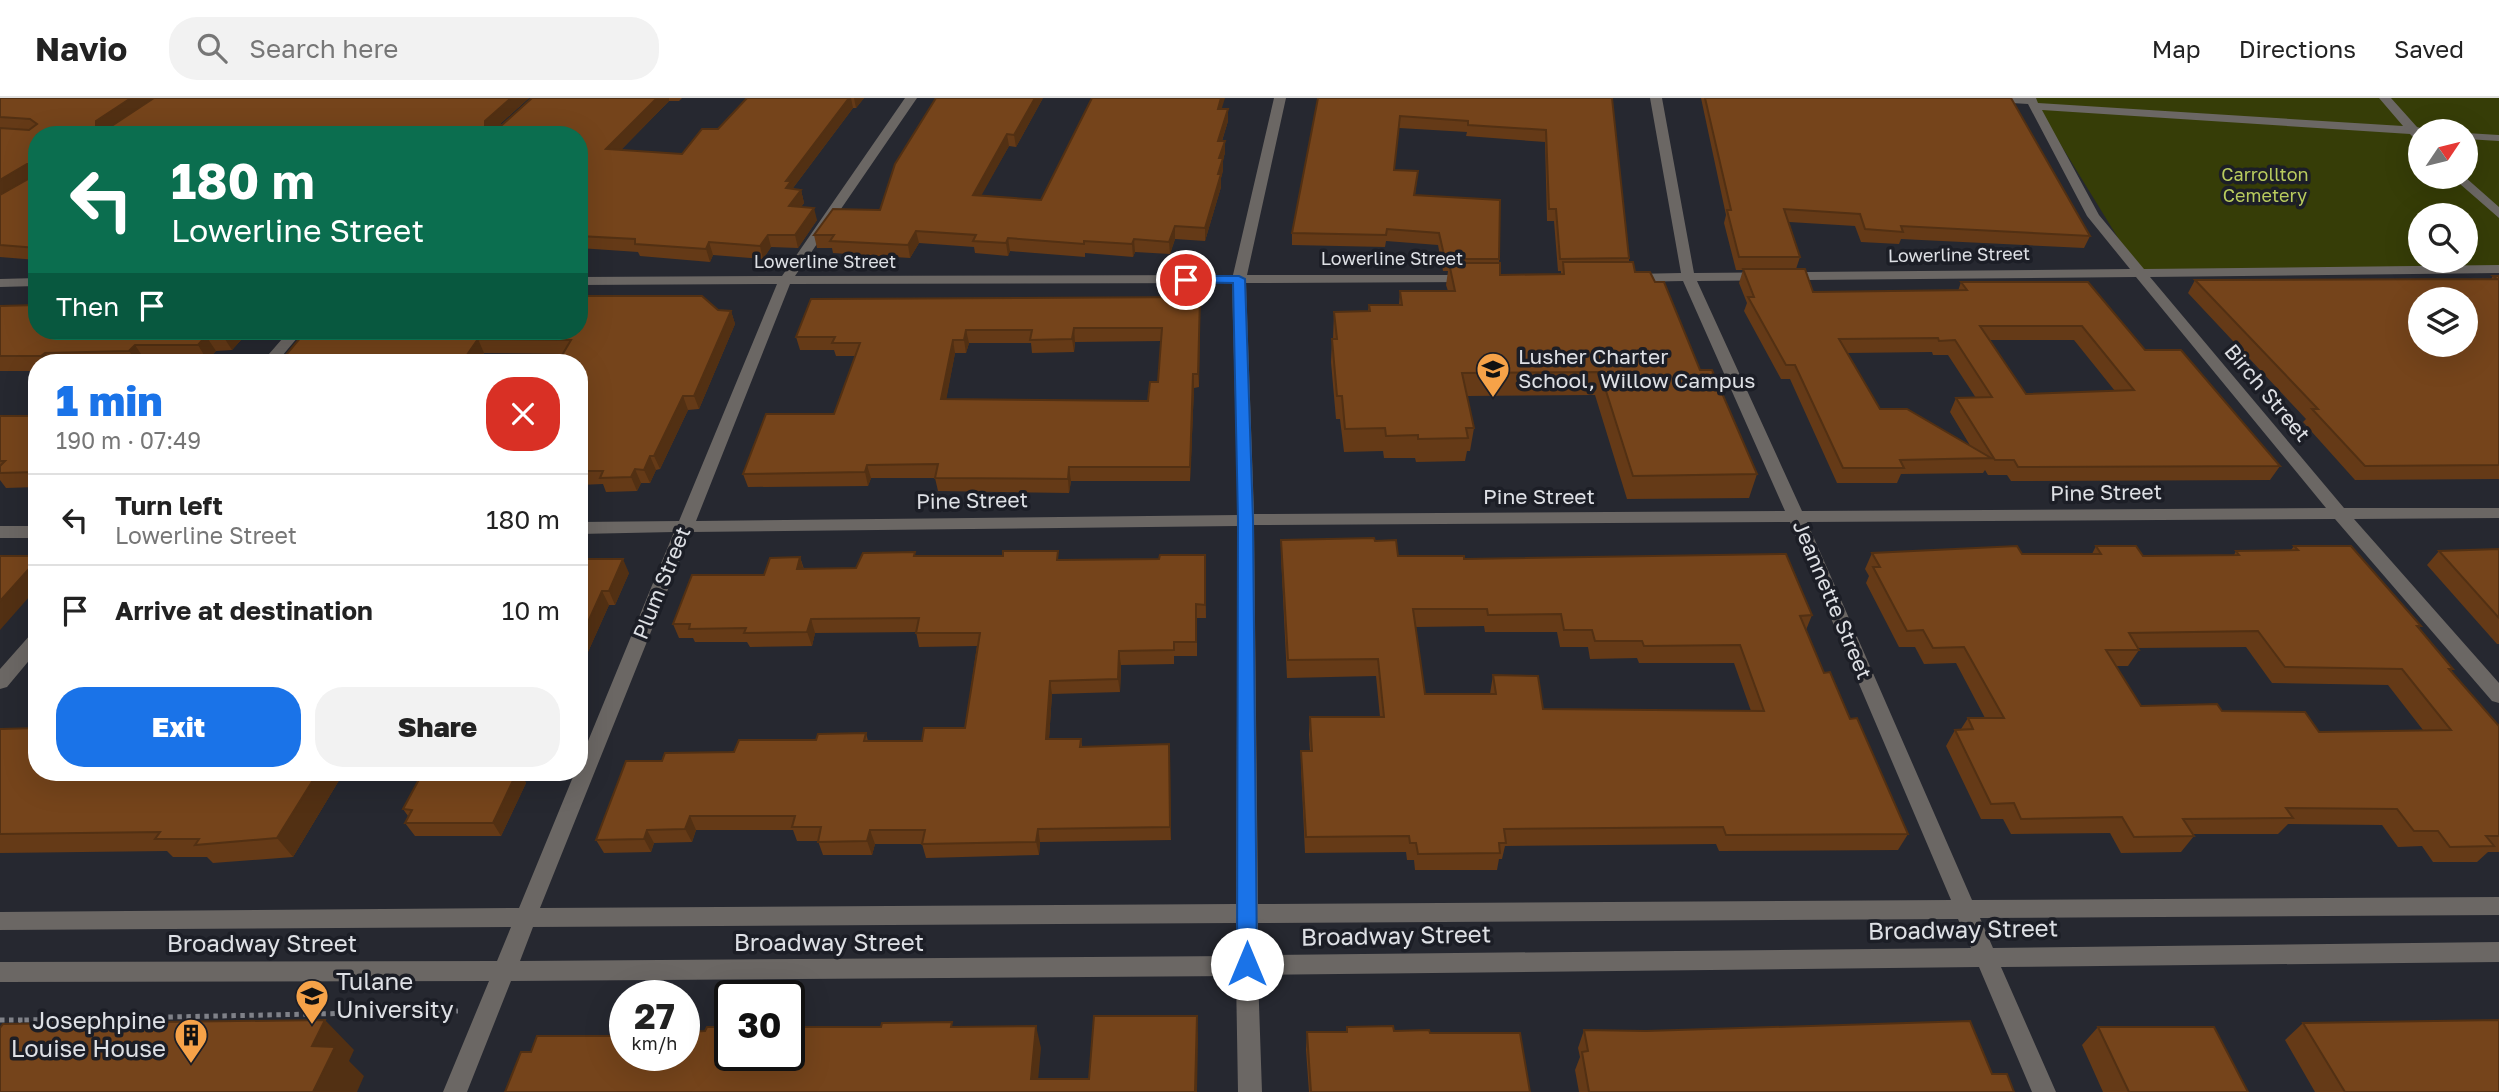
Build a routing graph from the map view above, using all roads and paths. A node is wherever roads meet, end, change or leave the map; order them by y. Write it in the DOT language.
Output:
graph roads {
  1 [pos="911,98"];
  2 [pos="1280,98"];
  3 [pos="1656,98"];
  4 [pos="1979,98"];
  5 [pos="2385,98"];
  6 [pos="2032,102"];
  7 [pos="2408,123"];
  8 [pos="2408,133"];
  9 [pos="2478,137"];
  10 [pos="2499,138"];
  11 [pos="2471,189"];
  12 [pos="2499,214"];
  13 [pos="2499,269"];
  14 [pos="2139,272"];
  15 [pos="1688,277"];
  16 [pos="1484,278"];
  17 [pos="1620,278"];
  18 [pos="1239,279"];
  19 [pos="588,281"];
  20 [pos="785,281"];
  21 [pos="28,282"];
  22 [pos="0,283"];
  23 [pos="288,340"];
  24 [pos="277,354"];
  25 [pos="2499,513"];
  26 [pos="2340,514"];
  27 [pos="1797,519"];
  28 [pos="1245,520"];
  29 [pos="684,527"];
  30 [pos="588,528"];
  31 [pos="0,532"];
  32 [pos="28,532"];
  33 [pos="28,649"];
  34 [pos="0,682"];
  35 [pos="2499,696"];
  36 [pos="588,767"];
  37 [pos="582,781"];
  38 [pos="2499,906"];
  39 [pos="1963,908"];
  40 [pos="1247,915"];
  41 [pos="527,919"];
  42 [pos="0,921"];
  43 [pos="2499,952"];
  44 [pos="1985,957"];
  45 [pos="1247,964"];
  46 [pos="506,969"];
  47 [pos="0,972"];
  48 [pos="490,1011"];
  49 [pos="0,1020"];
  50 [pos="24,1020"];
  51 [pos="16,1031"];
  52 [pos="455,1092"];
  53 [pos="1250,1092"];
  54 [pos="2044,1092"];
  1 -- 20 [label="street, Plum Street"];
  2 -- 18 [label="street"];
  3 -- 15 [label="street, Jeannette Street"];
  4 -- 6 [label="street"];
  5 -- 7 [label="street"];
  6 -- 8 [label="street"];
  6 -- 14 [label="street, Birch Street"];
  9 -- 10 [label="street"];
  11 -- 12 [label="street"];
  13 -- 14 [label="street, Lowerline Street"];
  14 -- 15 [label="street, Lowerline Street"];
  14 -- 26 [label="street, Birch Street"];
  15 -- 17 [label="street, Lowerline Street"];
  15 -- 27 [label="street, Jeannette Street"];
  16 -- 18 [label="street, Lowerline Street"];
  18 -- 20 [label="street, Lowerline Street"];
  18 -- 28 [label="street"];
  19 -- 20 [label="street, Lowerline Street"];
  20 -- 29 [label="street, Plum Street"];
  21 -- 22 [label="street"];
  23 -- 24 [label="street"];
  25 -- 26 [label="street, Pine Street"];
  26 -- 27 [label="street, Pine Street"];
  26 -- 35 [label="street, Birch Street"];
  27 -- 28 [label="street, Pine Street"];
  27 -- 39 [label="street, Jeannette Street"];
  28 -- 29 [label="street, Pine Street"];
  28 -- 40 [label="street"];
  29 -- 30 [label="street, Pine Street"];
  29 -- 36 [label="street, Plum Street"];
  31 -- 32 [label="street"];
  33 -- 34 [label="street"];
  37 -- 41 [label="street, Plum Street"];
  38 -- 39 [label="street, Broadway Street"];
  39 -- 40 [label="street, Broadway Street"];
  39 -- 44 [label="street, Jeannette Street"];
  40 -- 41 [label="street, Broadway Street"];
  40 -- 45 [label="street"];
  41 -- 42 [label="street, Broadway Street"];
  41 -- 46 [label="street, Plum Street"];
  43 -- 44 [label="street, Broadway Street"];
  44 -- 45 [label="street, Broadway Street"];
  44 -- 54 [label="street, Jeannette Street"];
  45 -- 46 [label="street, Broadway Street"];
  45 -- 53 [label="street"];
  46 -- 47 [label="street, Broadway Street"];
  46 -- 48 [label="street, Plum Street"];
  48 -- 50 [label="path"];
  48 -- 52 [label="street, Plum Street"];
  49 -- 50 [label="path"];
  50 -- 51 [label="path"];
}
